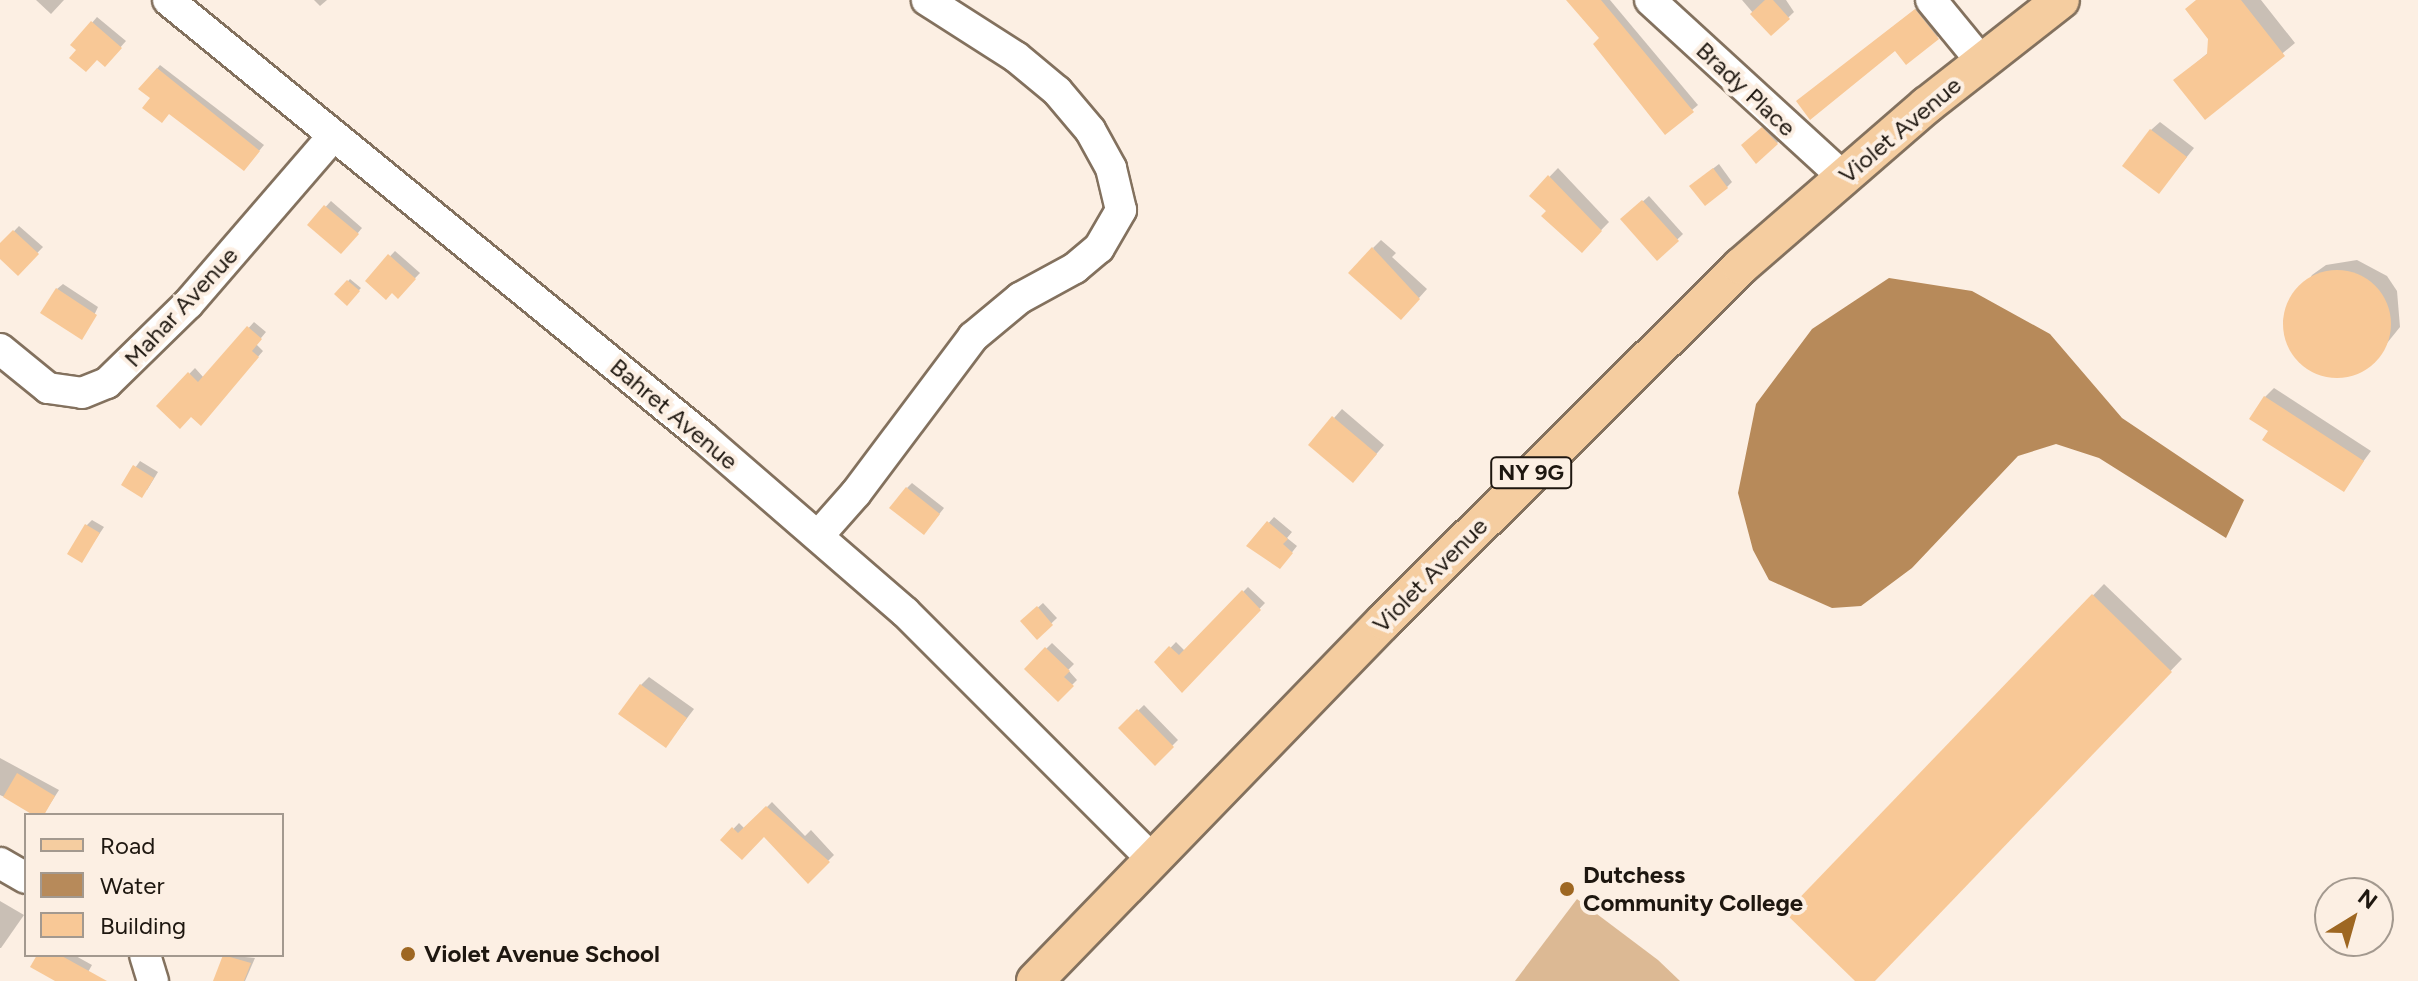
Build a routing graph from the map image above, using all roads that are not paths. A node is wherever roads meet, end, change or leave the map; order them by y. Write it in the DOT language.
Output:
graph roads {
  1 [pos="168,0"];
  2 [pos="927,0"];
  3 [pos="1650,0"];
  4 [pos="1931,0"];
  5 [pos="2061,0"];
  6 [pos="1982,62"];
  7 [pos="333,136"];
  8 [pos="1843,177"];
  9 [pos="0,349"];
  10 [pos="818,536"];
  11 [pos="1152,859"];
  12 [pos="0,863"];
  13 [pos="24,877"];
  14 [pos="146,957"];
  15 [pos="153,981"];
  16 [pos="1035,981"];
  1 -- 7 [label="street, Bahret Avenue"];
  2 -- 10 [label="street"];
  3 -- 8 [label="street, Brady Place"];
  4 -- 6 [label="street"];
  5 -- 6 [label="main road, Violet Avenue / NY 9G"];
  6 -- 8 [label="main road, Violet Avenue / NY 9G"];
  7 -- 9 [label="street, Mahar Avenue"];
  7 -- 10 [label="street, Bahret Avenue"];
  8 -- 11 [label="main road, Violet Avenue / NY 9G"];
  10 -- 11 [label="street, Bahret Avenue"];
  11 -- 16 [label="main road, Violet Avenue / NY 9G"];
  12 -- 13 [label="street"];
  14 -- 15 [label="street"];
}
